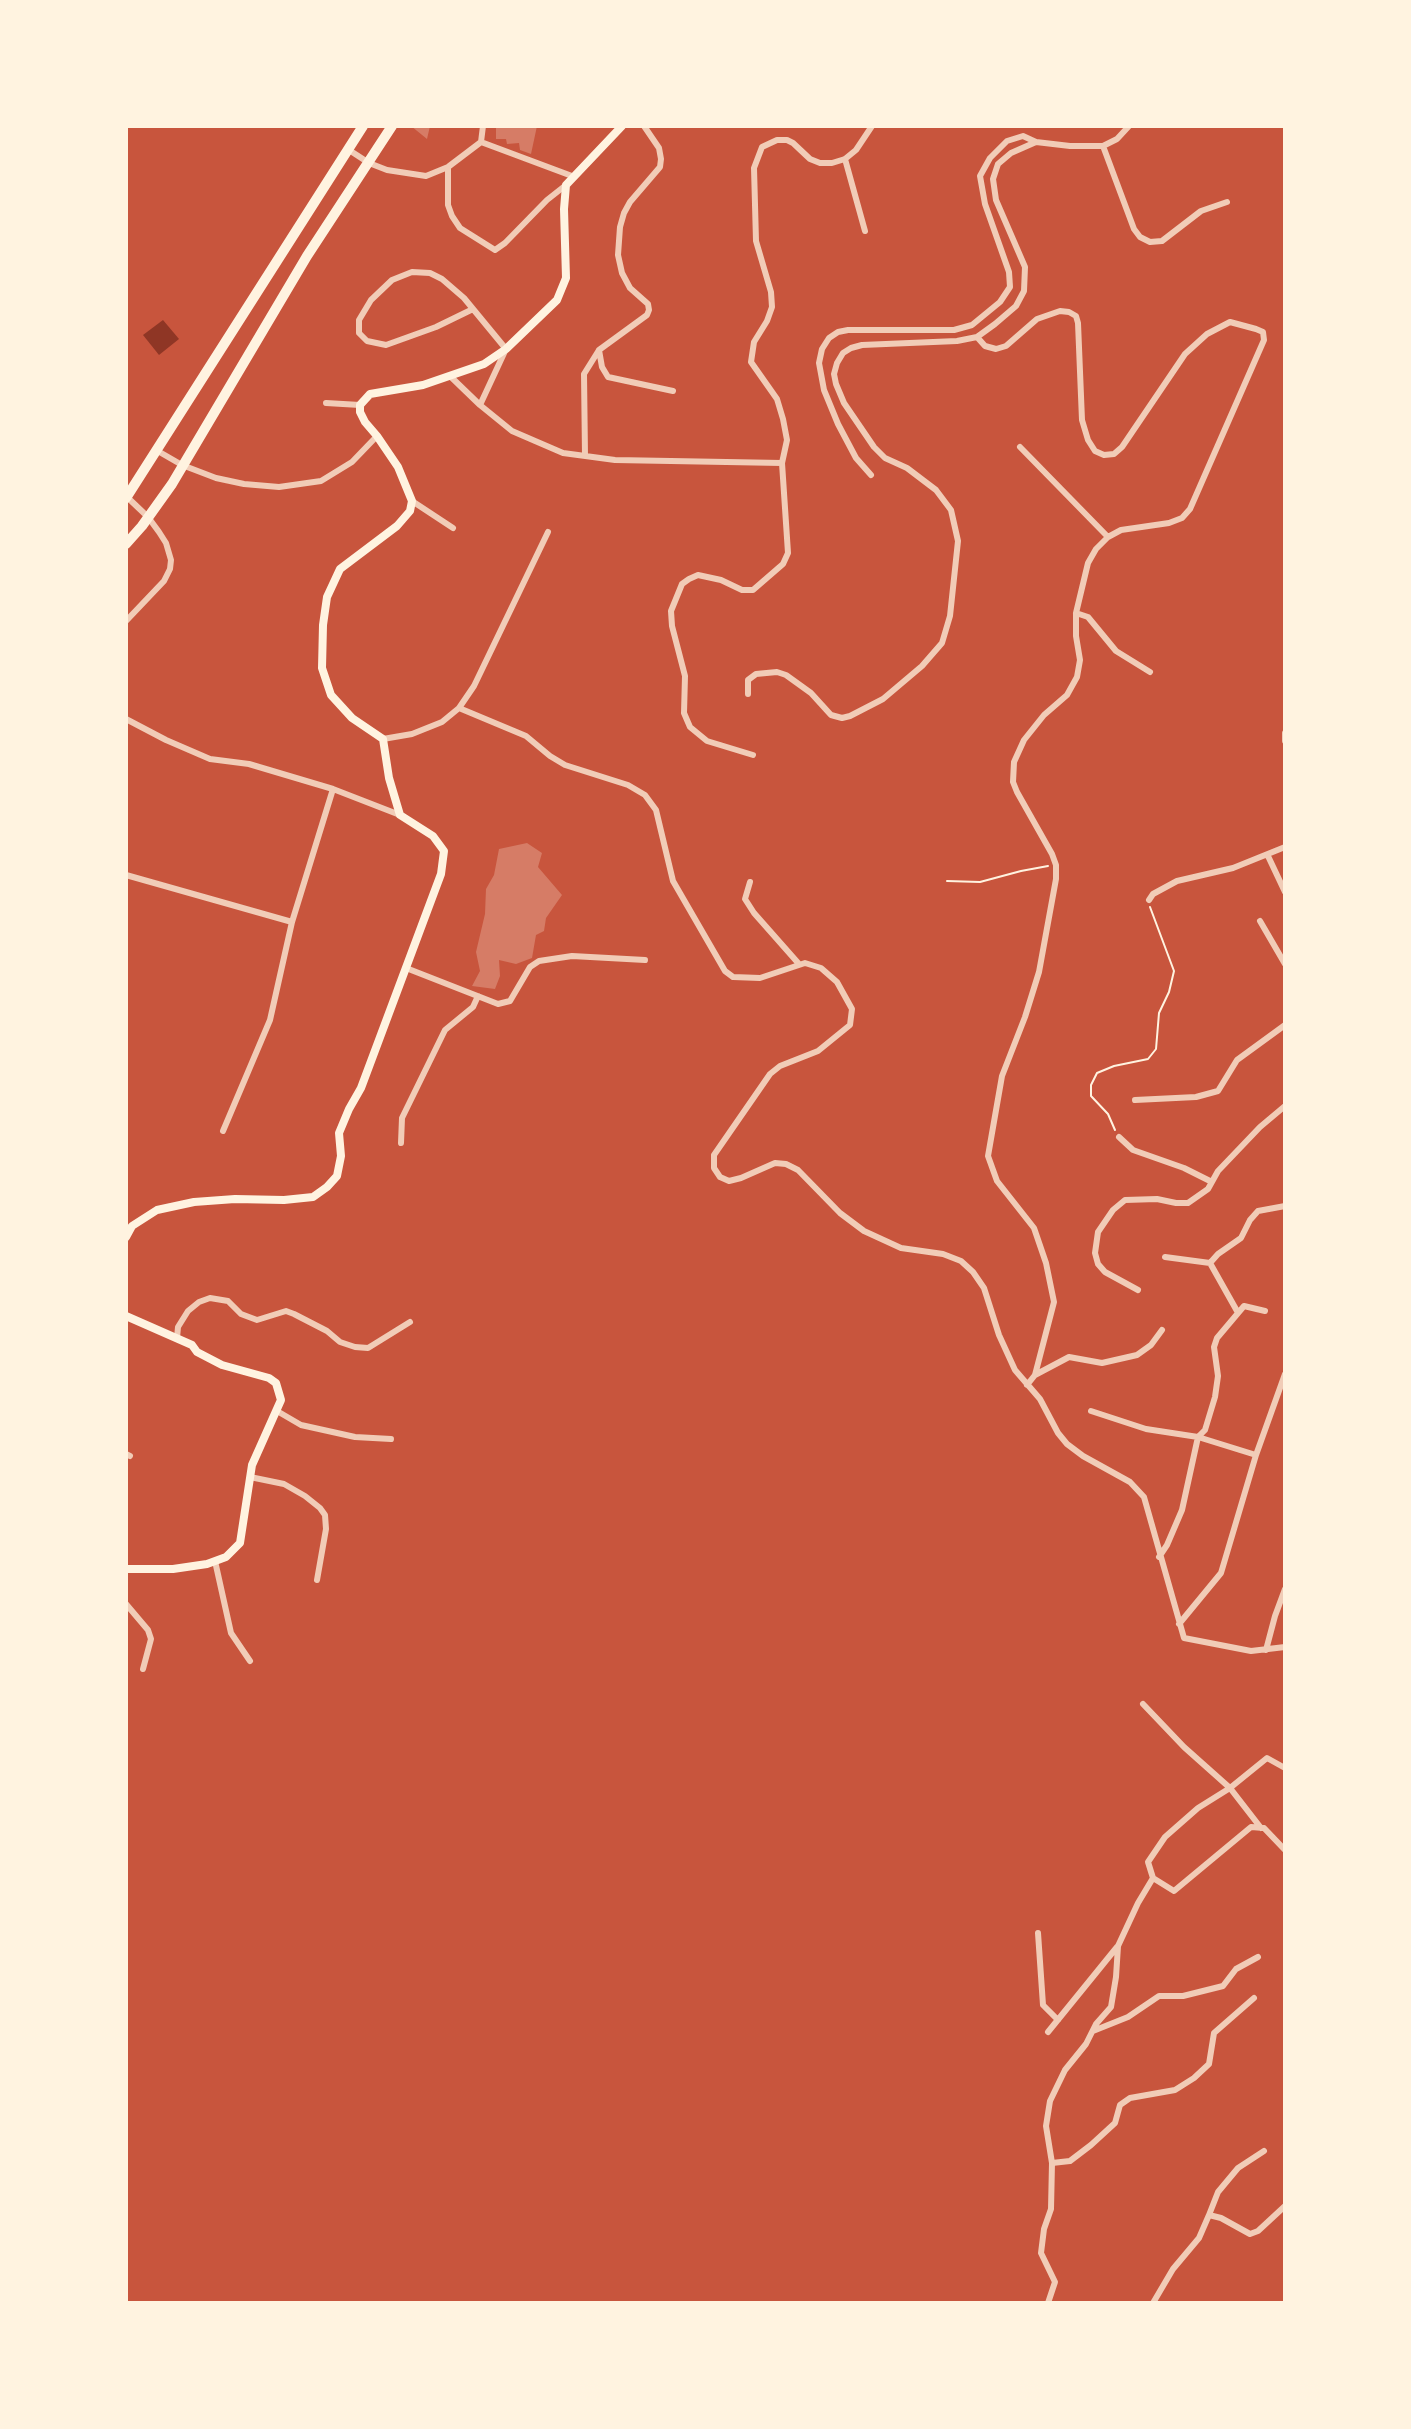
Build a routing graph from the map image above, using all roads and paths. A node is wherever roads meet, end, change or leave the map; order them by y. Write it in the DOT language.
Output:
graph roads {
  1 [pos="363,126"];
  2 [pos="392,126"];
  3 [pos="484,126"];
  4 [pos="622,126"];
  5 [pos="644,126"];
  6 [pos="872,126"];
  7 [pos="1129,126"];
  8 [pos="481,142"];
  9 [pos="1036,142"];
  10 [pos="1103,146"];
  11 [pos="349,150"];
  12 [pos="845,159"];
  13 [pos="369,163"];
  14 [pos="448,167"];
  15 [pos="572,176"];
  16 [pos="566,184"];
  17 [pos="1227,202"];
  18 [pos="865,231"];
  19 [pos="473,309"];
  20 [pos="977,337"];
  21 [pos="506,349"];
  22 [pos="599,350"];
  23 [pos="451,377"];
  24 [pos="673,391"];
  25 [pos="326,403"];
  26 [pos="360,405"];
  27 [pos="480,405"];
  28 [pos="377,436"];
  29 [pos="1020,447"];
  30 [pos="156,450"];
  31 [pos="586,456"];
  32 [pos="782,463"];
  33 [pos="183,465"];
  34 [pos="871,475"];
  35 [pos="126,497"];
  36 [pos="412,501"];
  37 [pos="148,517"];
  38 [pos="453,528"];
  39 [pos="548,532"];
  40 [pos="1108,537"];
  41 [pos="126,544"];
  42 [pos="1076,613"];
  43 [pos="126,621"];
  44 [pos="1150,672"];
  45 [pos="748,694"];
  46 [pos="459,708"];
  47 [pos="126,719"];
  48 [pos="1285,733"];
  49 [pos="383,739"];
  50 [pos="1285,741"];
  51 [pos="753,755"];
  52 [pos="334,789"];
  53 [pos="400,815"];
  54 [pos="1285,847"];
  55 [pos="1268,856"];
  56 [pos="1056,865"];
  57 [pos="126,875"];
  58 [pos="947,881"];
  59 [pos="750,882"];
  60 [pos="1285,892"];
  61 [pos="1150,900"];
  62 [pos="1260,921"];
  63 [pos="292,922"];
  64 [pos="645,960"];
  65 [pos="799,964"];
  66 [pos="1285,964"];
  67 [pos="406,968"];
  68 [pos="478,996"];
  69 [pos="1285,1025"];
  70 [pos="1135,1100"];
  71 [pos="1285,1106"];
  72 [pos="223,1131"];
  73 [pos="1119,1137"];
  74 [pos="401,1143"];
  75 [pos="1212,1182"];
  76 [pos="1284,1207"];
  77 [pos="126,1237"];
  78 [pos="1165,1258"];
  79 [pos="1210,1263"];
  80 [pos="1138,1290"];
  81 [pos="1239,1310"];
  82 [pos="1265,1311"];
  83 [pos="126,1316"];
  84 [pos="410,1322"];
  85 [pos="1162,1330"];
  86 [pos="177,1338"];
  87 [pos="1285,1374"];
  88 [pos="1035,1375"];
  89 [pos="1027,1385"];
  90 [pos="277,1411"];
  91 [pos="1091,1411"];
  92 [pos="1198,1437"];
  93 [pos="391,1439"];
  94 [pos="1256,1455"];
  95 [pos="250,1477"];
  96 [pos="1159,1557"];
  97 [pos="215,1561"];
  98 [pos="126,1569"];
  99 [pos="317,1580"];
  100 [pos="1285,1589"];
  101 [pos="126,1604"];
  102 [pos="1179,1624"];
  103 [pos="1285,1647"];
  104 [pos="1266,1650"];
  105 [pos="250,1661"];
  106 [pos="143,1669"];
  107 [pos="1143,1704"];
  108 [pos="1285,1768"];
  109 [pos="1230,1788"];
  110 [pos="1261,1828"];
  111 [pos="1285,1850"];
  112 [pos="1153,1878"];
  113 [pos="1038,1934"];
  114 [pos="1118,1946"];
  115 [pos="1258,1957"];
  116 [pos="1254,1998"];
  117 [pos="1058,2020"];
  118 [pos="1093,2031"];
  119 [pos="1048,2032"];
  120 [pos="1264,2151"];
  121 [pos="1052,2163"];
  122 [pos="1285,2207"];
  123 [pos="1209,2215"];
  124 [pos="1048,2303"];
  125 [pos="1153,2303"];
  1 -- 11 [label="main road"];
  2 -- 13 [label="main road"];
  3 -- 8 [label="street"];
  4 -- 15 [label="main road"];
  5 -- 22 [label="street"];
  6 -- 12 [label="street"];
  7 -- 10 [label="street"];
  8 -- 14 [label="street"];
  8 -- 15 [label="street"];
  9 -- 10 [label="street"];
  9 -- 20 [label="street"];
  9 -- 34 [label="street"];
  10 -- 17 [label="street"];
  11 -- 13 [label="street"];
  11 -- 30 [label="main road"];
  12 -- 18 [label="street"];
  12 -- 32 [label="street"];
  13 -- 14 [label="street"];
  13 -- 33 [label="main road"];
  14 -- 16 [label="street"];
  15 -- 16 [label="main road"];
  16 -- 21 [label="main road"];
  19 -- 19 [label="street"];
  19 -- 21 [label="street"];
  20 -- 40 [label="street"];
  20 -- 45 [label="street"];
  21 -- 23 [label="main road"];
  21 -- 27 [label="street"];
  22 -- 24 [label="street"];
  22 -- 31 [label="street"];
  23 -- 26 [label="main road"];
  23 -- 27 [label="street"];
  25 -- 26 [label="street"];
  26 -- 28 [label="main road"];
  27 -- 31 [label="street"];
  28 -- 33 [label="street"];
  28 -- 36 [label="main road"];
  29 -- 40 [label="street"];
  30 -- 33 [label="street"];
  30 -- 35 [label="main road"];
  31 -- 32 [label="street"];
  32 -- 51 [label="street"];
  33 -- 37 [label="main road"];
  35 -- 37 [label="street"];
  36 -- 38 [label="street"];
  36 -- 49 [label="main road"];
  37 -- 41 [label="main road"];
  37 -- 43 [label="street"];
  39 -- 46 [label="street"];
  40 -- 42 [label="street"];
  42 -- 44 [label="street"];
  42 -- 56 [label="street"];
  46 -- 49 [label="street"];
  46 -- 65 [label="street"];
  47 -- 52 [label="street"];
  48 -- 50 [label="street"];
  49 -- 53 [label="main road"];
  52 -- 53 [label="street"];
  52 -- 63 [label="street"];
  53 -- 67 [label="main road"];
  54 -- 55 [label="street"];
  55 -- 60 [label="street"];
  55 -- 61 [label="street"];
  56 -- 58 [label="path"];
  56 -- 88 [label="street"];
  57 -- 63 [label="street"];
  59 -- 65 [label="street"];
  61 -- 73 [label="path"];
  62 -- 66 [label="street"];
  63 -- 72 [label="street"];
  64 -- 68 [label="street"];
  65 -- 89 [label="street"];
  67 -- 68 [label="street"];
  67 -- 77 [label="main road"];
  68 -- 74 [label="street"];
  69 -- 70 [label="street"];
  71 -- 75 [label="street"];
  73 -- 75 [label="street"];
  75 -- 80 [label="street"];
  76 -- 79 [label="street"];
  78 -- 79 [label="street"];
  79 -- 81 [label="street"];
  81 -- 82 [label="street"];
  81 -- 92 [label="street"];
  83 -- 86 [label="main road"];
  84 -- 86 [label="street"];
  85 -- 88 [label="street"];
  86 -- 90 [label="main road"];
  87 -- 94 [label="street"];
  88 -- 89 [label="street"];
  89 -- 96 [label="street"];
  90 -- 93 [label="street"];
  90 -- 95 [label="main road"];
  91 -- 92 [label="street"];
  92 -- 94 [label="street"];
  92 -- 96 [label="street"];
  94 -- 102 [label="street"];
  95 -- 97 [label="main road"];
  95 -- 99 [label="street"];
  96 -- 102 [label="street"];
  97 -- 98 [label="main road"];
  97 -- 105 [label="street"];
  100 -- 104 [label="street"];
  101 -- 106 [label="street"];
  102 -- 104 [label="street"];
  103 -- 104 [label="street"];
  107 -- 109 [label="street"];
  108 -- 109 [label="street"];
  109 -- 110 [label="street"];
  109 -- 112 [label="street"];
  110 -- 111 [label="street"];
  110 -- 112 [label="street"];
  112 -- 114 [label="street"];
  113 -- 117 [label="street"];
  114 -- 117 [label="street"];
  114 -- 118 [label="street"];
  115 -- 118 [label="street"];
  116 -- 121 [label="street"];
  117 -- 119 [label="street"];
  118 -- 121 [label="street"];
  120 -- 123 [label="street"];
  121 -- 124 [label="street"];
  122 -- 123 [label="street"];
  123 -- 125 [label="street"];
}
